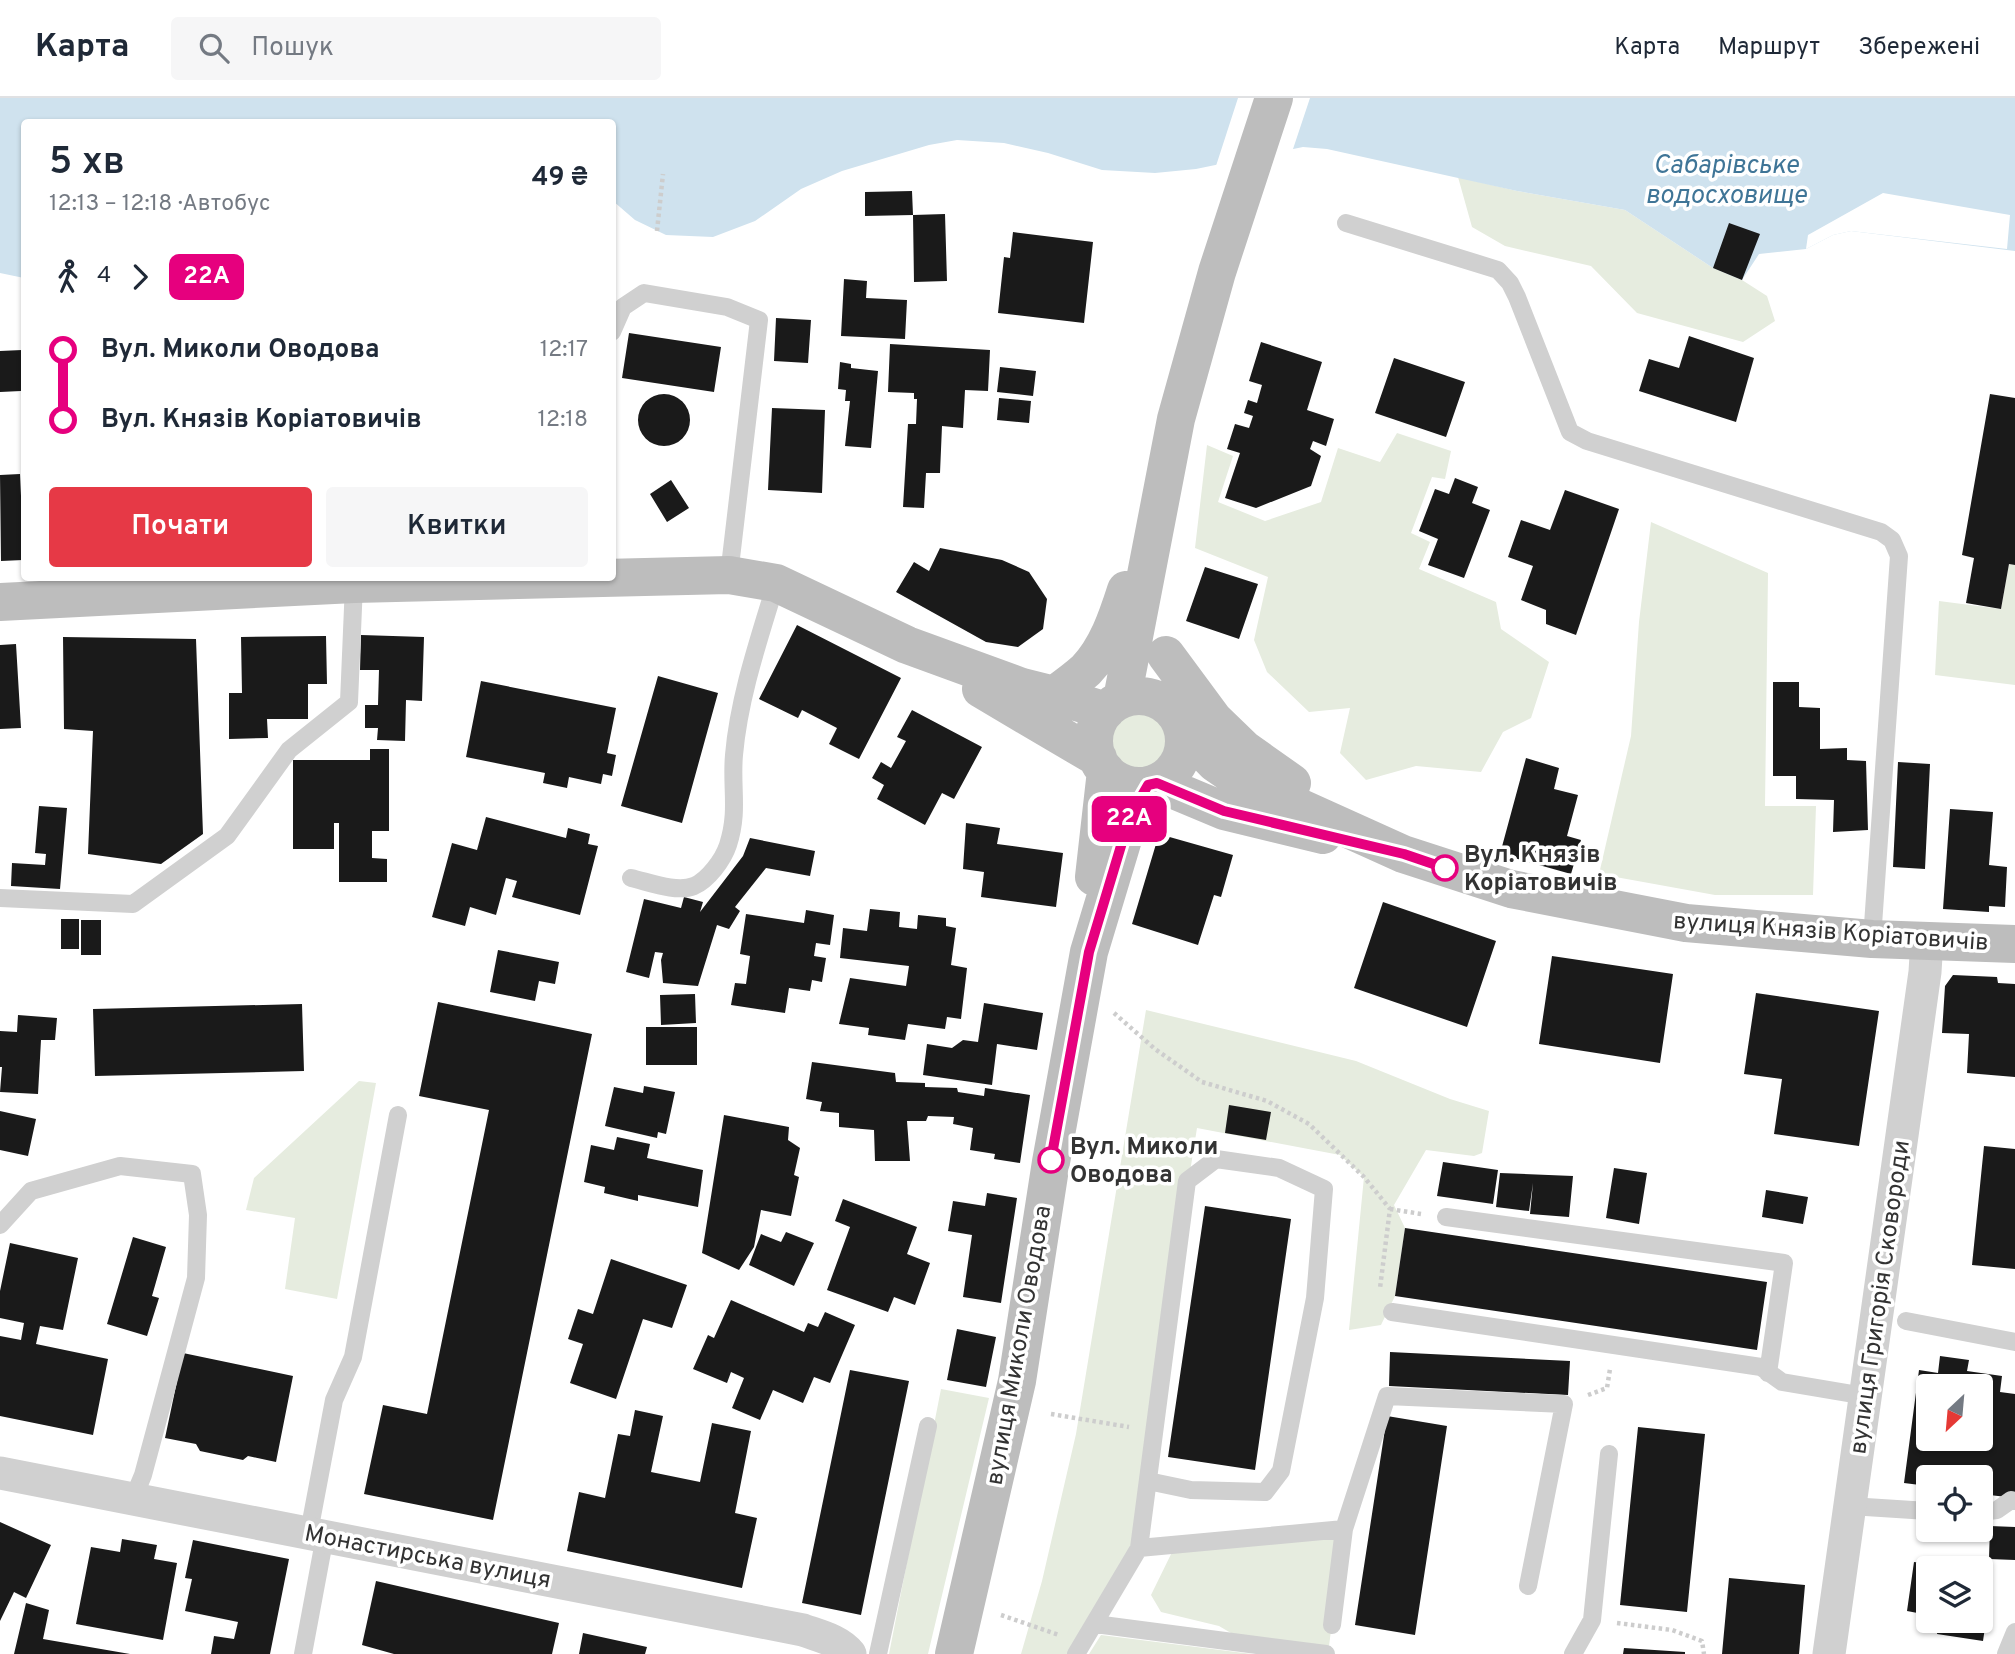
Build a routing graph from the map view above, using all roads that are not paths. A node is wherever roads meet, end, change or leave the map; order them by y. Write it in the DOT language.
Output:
graph roads {
  1 [pos="1274,98"];
  2 [pos="1346,223"];
  3 [pos="616,323"];
  4 [pos="1166,472"];
  5 [pos="729,575"];
  6 [pos="616,577"];
  7 [pos="427,581"];
  8 [pos="776,583"];
  9 [pos="354,584"];
  10 [pos="0,602"];
  11 [pos="1105,644"];
  12 [pos="907,645"];
  13 [pos="1166,655"];
  14 [pos="1054,695"];
  15 [pos="1114,705"];
  16 [pos="1177,720"];
  17 [pos="1102,765"];
  18 [pos="1152,784"];
  19 [pos="1404,854"];
  20 [pos="631,878"];
  21 [pos="0,898"];
  22 [pos="1872,939"];
  23 [pos="1927,940"];
  24 [pos="2015,944"];
  25 [pos="1089,952"];
  26 [pos="398,1115"];
  27 [pos="1446,1217"];
  28 [pos="0,1225"];
  29 [pos="1392,1312"];
  30 [pos="1906,1321"];
  31 [pos="2015,1342"];
  32 [pos="1768,1373"];
  33 [pos="1865,1396"];
  34 [pos="928,1426"];
  35 [pos="1609,1454"];
  36 [pos="0,1473"];
  37 [pos="1148,1481"];
  38 [pos="133,1499"];
  39 [pos="2015,1501"];
  40 [pos="1850,1506"];
  41 [pos="1916,1510"];
  42 [pos="1993,1510"];
  43 [pos="1344,1529"];
  44 [pos="317,1534"];
  45 [pos="1139,1548"];
  46 [pos="1528,1586"];
  47 [pos="1095,1624"];
  48 [pos="1332,1625"];
  49 [pos="2015,1632"];
  50 [pos="303,1654"];
  51 [pos="850,1654"];
  52 [pos="878,1654"];
  53 [pos="954,1654"];
  54 [pos="1076,1654"];
  55 [pos="1326,1654"];
  56 [pos="1573,1654"];
  57 [pos="1829,1654"];
  58 [pos="2006,1654"];
  1 -- 4 [label="main road"];
  2 -- 22 [label="lane"];
  3 -- 5 [label="lane"];
  4 -- 11 [label="main road"];
  4 -- 13 [label="main road"];
  4 -- 15 [label="main road"];
  5 -- 6 [label="main road"];
  5 -- 8 [label="main road"];
  7 -- 9 [label="main road"];
  8 -- 12 [label="main road"];
  8 -- 20 [label="lane"];
  9 -- 10 [label="main road"];
  9 -- 21 [label="lane"];
  11 -- 14 [label="main road"];
  11 -- 15 [label="main road"];
  12 -- 14 [label="main road"];
  12 -- 17 [label="main road"];
  13 -- 16 [label="main road"];
  13 -- 19 [label="main road, вулиця Князів Коріатовичів"];
  14 -- 15 [label="main road"];
  15 -- 16 [label="main road"];
  15 -- 17 [label="main road"];
  16 -- 18 [label="main road"];
  16 -- 19 [label="main road, вулиця Князів Коріатовичів"];
  17 -- 18 [label="main road"];
  17 -- 25 [label="main road, вулиця Миколи Оводова"];
  18 -- 19 [label="main road, вулиця Князів Коріатовичів"];
  18 -- 25 [label="main road, вулиця Миколи Оводова"];
  19 -- 22 [label="main road, вулиця Князів Коріатовичів"];
  22 -- 23 [label="main road, вулиця Князів Коріатовичів"];
  23 -- 24 [label="main road, вулиця Князів Коріатовичів"];
  23 -- 33 [label="street, вулиця Григорія Сковороди"];
  25 -- 53 [label="main road, вулиця Миколи Оводова"];
  26 -- 44 [label="lane"];
  27 -- 32 [label="lane"];
  28 -- 38 [label="lane"];
  29 -- 32 [label="lane"];
  30 -- 31 [label="lane"];
  32 -- 33 [label="lane"];
  33 -- 40 [label="street, вулиця Григорія Сковороди"];
  34 -- 52 [label="lane"];
  35 -- 56 [label="lane"];
  36 -- 38 [label="street, Монастирська вулиця"];
  37 -- 37 [label="lane"];
  37 -- 45 [label="lane"];
  38 -- 44 [label="street, Монастирська вулиця"];
  39 -- 42 [label="lane"];
  40 -- 41 [label="lane"];
  40 -- 57 [label="street, вулиця Григорія Сковороди"];
  43 -- 45 [label="lane"];
  43 -- 46 [label="lane"];
  43 -- 48 [label="lane"];
  44 -- 50 [label="lane"];
  44 -- 51 [label="street, Монастирська вулиця"];
  45 -- 47 [label="lane"];
  47 -- 54 [label="lane"];
  47 -- 55 [label="lane"];
  49 -- 58 [label="lane"];
}
